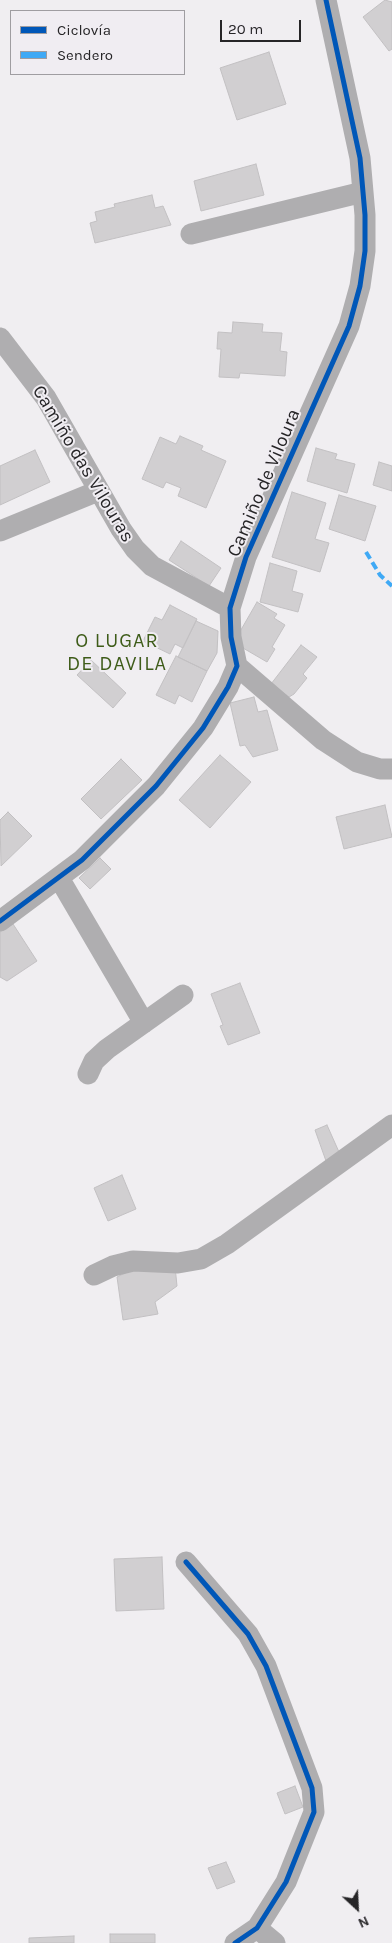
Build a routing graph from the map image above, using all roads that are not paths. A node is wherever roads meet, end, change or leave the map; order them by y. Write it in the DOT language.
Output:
graph roads {
  1 [pos="326,0"];
  2 [pos="363,192"];
  3 [pos="191,234"];
  4 [pos="0,338"];
  5 [pos="98,491"];
  6 [pos="0,531"];
  7 [pos="230,608"];
  8 [pos="237,666"];
  9 [pos="392,770"];
  10 [pos="59,878"];
  11 [pos="0,921"];
  12 [pos="183,995"];
  13 [pos="144,1022"];
  14 [pos="88,1074"];
  15 [pos="392,1125"];
  16 [pos="94,1276"];
  17 [pos="186,1562"];
  18 [pos="257,1928"];
  19 [pos="235,1943"];
  20 [pos="275,1943"];
  1 -- 2 [label="street, Camiño de Viloura"];
  2 -- 3 [label="street"];
  2 -- 7 [label="street, Camiño de Viloura"];
  4 -- 5 [label="street, Camiño das Vilouras"];
  5 -- 6 [label="street"];
  5 -- 7 [label="street, Camiño das Vilouras"];
  7 -- 8 [label="street, Camiño de Viloura"];
  8 -- 9 [label="street"];
  8 -- 10 [label="street"];
  10 -- 11 [label="street"];
  10 -- 13 [label="street"];
  12 -- 13 [label="street"];
  13 -- 14 [label="street"];
  15 -- 16 [label="street"];
  17 -- 18 [label="street"];
  18 -- 19 [label="street"];
  18 -- 20 [label="street"];
}
